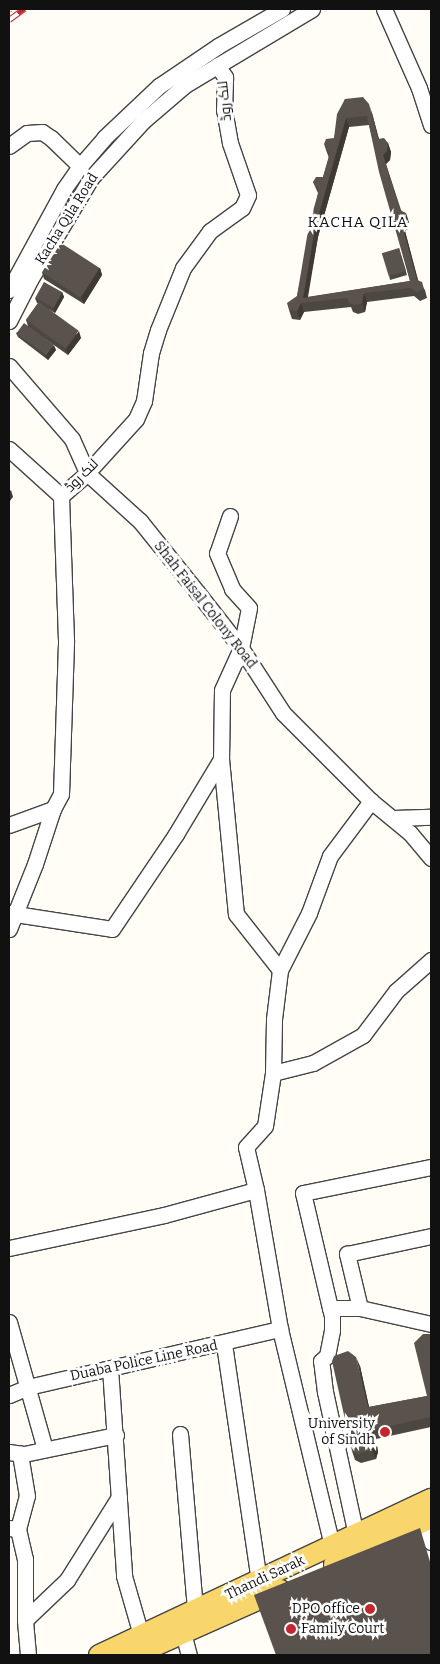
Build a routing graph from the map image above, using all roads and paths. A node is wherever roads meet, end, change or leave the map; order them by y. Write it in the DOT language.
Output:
graph roads {
  1 [pos="282,9"];
  2 [pos="312,9"];
  3 [pos="384,9"];
  4 [pos="217,65"];
  5 [pos="431,125"];
  6 [pos="9,146"];
  7 [pos="80,166"];
  8 [pos="9,290"];
  9 [pos="9,321"];
  10 [pos="9,366"];
  11 [pos="9,449"];
  12 [pos="87,473"];
  13 [pos="61,496"];
  14 [pos="230,516"];
  15 [pos="241,648"];
  16 [pos="221,759"];
  17 [pos="371,801"];
  18 [pos="53,809"];
  19 [pos="431,817"];
  20 [pos="394,818"];
  21 [pos="9,825"];
  22 [pos="431,858"];
  23 [pos="11,913"];
  24 [pos="9,929"];
  25 [pos="431,960"];
  26 [pos="280,970"];
  27 [pos="273,1073"];
  28 [pos="431,1167"];
  29 [pos="256,1190"];
  30 [pos="431,1236"];
  31 [pos="9,1248"];
  32 [pos="330,1308"];
  33 [pos="360,1308"];
  34 [pos="429,1319"];
  35 [pos="9,1322"];
  36 [pos="280,1329"];
  37 [pos="224,1344"];
  38 [pos="110,1368"];
  39 [pos="28,1387"];
  40 [pos="9,1395"];
  41 [pos="180,1434"];
  42 [pos="116,1435"];
  43 [pos="45,1449"];
  44 [pos="14,1453"];
  45 [pos="119,1497"];
  46 [pos="427,1511"];
  47 [pos="13,1528"];
  48 [pos="356,1535"];
  49 [pos="431,1542"];
  50 [pos="332,1546"];
  51 [pos="259,1580"];
  52 [pos="196,1610"];
  53 [pos="25,1620"];
  54 [pos="183,1633"];
  55 [pos="141,1635"];
  56 [pos="28,1655"];
  57 [pos="98,1655"];
  58 [pos="134,1655"];
  59 [pos="189,1655"];
  1 -- 7 [label="street, Kacha Qila Road"];
  2 -- 4 [label="street, Kacha Qila Road"];
  3 -- 5 [label="street"];
  4 -- 9 [label="street, Kacha Qila Road"];
  4 -- 12 [label="street, لنک روڈ"];
  6 -- 7 [label="street"];
  7 -- 8 [label="street, Kacha Qila Road"];
  10 -- 12 [label="street, Shah Faisal Colony Road"];
  11 -- 13 [label="street"];
  12 -- 13 [label="street, لنک روڈ"];
  12 -- 15 [label="street, Shah Faisal Colony Road"];
  13 -- 18 [label="street, لنک روڈ"];
  14 -- 15 [label="street"];
  15 -- 16 [label="street"];
  15 -- 17 [label="street, Shah Faisal Colony Road"];
  16 -- 23 [label="street"];
  16 -- 26 [label="street"];
  17 -- 20 [label="street, Shah Faisal Colony Road"];
  17 -- 26 [label="street"];
  18 -- 21 [label="street"];
  18 -- 23 [label="street, لنک روڈ"];
  19 -- 20 [label="street"];
  20 -- 22 [label="street, Shah Faisal Colony Road"];
  23 -- 24 [label="street, لنک روڈ"];
  25 -- 27 [label="street"];
  26 -- 27 [label="street"];
  27 -- 29 [label="street"];
  28 -- 32 [label="street"];
  29 -- 31 [label="street"];
  29 -- 36 [label="street"];
  30 -- 33 [label="street"];
  32 -- 33 [label="street"];
  32 -- 48 [label="street"];
  33 -- 34 [label="street"];
  35 -- 39 [label="street"];
  36 -- 37 [label="street, Duaba Police Line Road"];
  36 -- 50 [label="street"];
  37 -- 38 [label="street, Duaba Police Line Road"];
  37 -- 51 [label="street"];
  38 -- 39 [label="street, Duaba Police Line Road"];
  38 -- 42 [label="street"];
  39 -- 40 [label="street, Duaba Police Line Road"];
  39 -- 43 [label="street"];
  41 -- 52 [label="street"];
  42 -- 43 [label="street"];
  42 -- 45 [label="street"];
  43 -- 44 [label="street"];
  44 -- 47 [label="street"];
  45 -- 53 [label="street"];
  45 -- 55 [label="street"];
  46 -- 48 [label="main road, Thandi Sarak"];
  46 -- 49 [label="street"];
  46 -- 54 [label="main road, Thandi Sarak"];
  47 -- 53 [label="street"];
  48 -- 50 [label="main road, Thandi Sarak"];
  50 -- 51 [label="main road, Thandi Sarak"];
  51 -- 52 [label="main road, Thandi Sarak"];
  52 -- 55 [label="main road, Thandi Sarak"];
  53 -- 56 [label="street"];
  54 -- 58 [label="main road, Thandi Sarak"];
  54 -- 59 [label="street"];
  55 -- 57 [label="main road, Thandi Sarak"];
}
